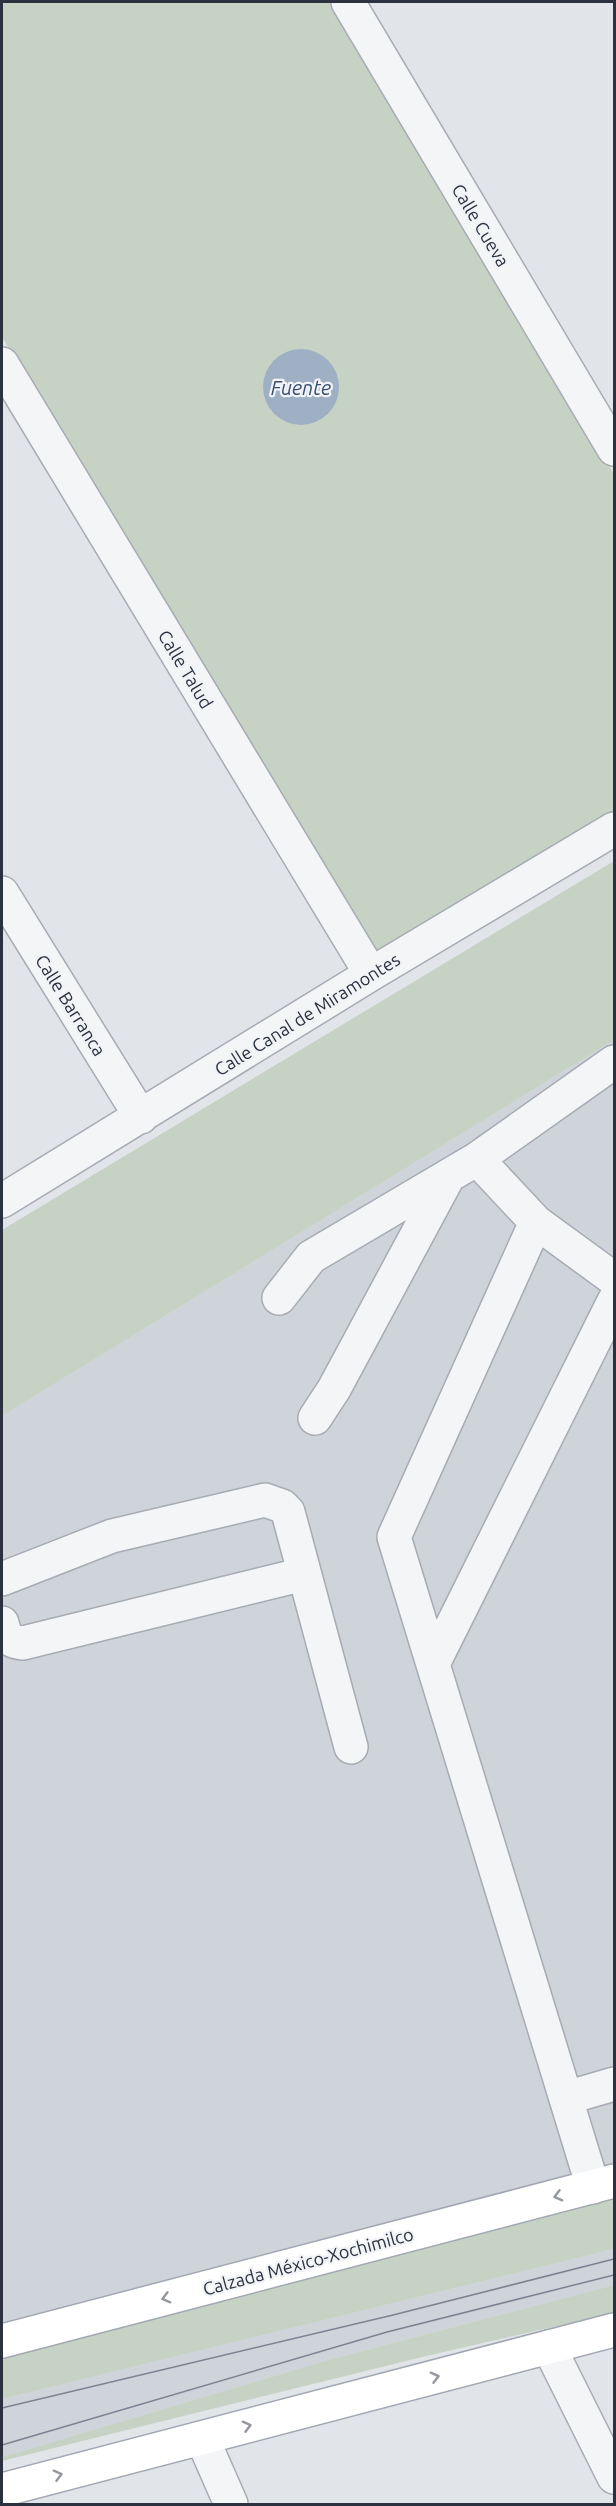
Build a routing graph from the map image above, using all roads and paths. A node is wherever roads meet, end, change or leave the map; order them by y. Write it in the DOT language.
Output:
graph roads {
  1 [pos="348,2"];
  2 [pos="2,364"];
  3 [pos="615,449"];
  4 [pos="615,829"];
  5 [pos="2,893"];
  6 [pos="370,974"];
  7 [pos="615,1062"];
  8 [pos="141,1117"];
  9 [pos="477,1159"];
  10 [pos="448,1177"];
  11 [pos="2,1201"];
  12 [pos="536,1222"];
  13 [pos="615,1279"];
  14 [pos="279,1298"];
  15 [pos="615,1301"];
  16 [pos="315,1418"];
  17 [pos="304,1574"];
  18 [pos="2,1579"];
  19 [pos="2,1623"];
  20 [pos="433,1664"];
  21 [pos="351,1747"];
  22 [pos="615,2084"];
  23 [pos="566,2098"];
  24 [pos="604,2184"];
  25 [pos="615,2330"];
  26 [pos="2,2341"];
  27 [pos="549,2348"];
  28 [pos="202,2438"];
  29 [pos="615,2477"];
  30 [pos="2,2490"];
  31 [pos="231,2505"];
  1 -- 3 [label="street, Calle Cueva"];
  2 -- 6 [label="street, Calle Talud"];
  4 -- 6 [label="street, Calle Canal de Miramontes"];
  5 -- 8 [label="street, Calle Barranca"];
  6 -- 8 [label="street, Calle Canal de Miramontes"];
  7 -- 9 [label="street"];
  8 -- 11 [label="street, Calle Canal de Miramontes"];
  9 -- 10 [label="street"];
  9 -- 12 [label="street"];
  10 -- 14 [label="street"];
  10 -- 16 [label="street"];
  12 -- 13 [label="street"];
  12 -- 20 [label="street"];
  15 -- 20 [label="street"];
  17 -- 18 [label="street"];
  17 -- 19 [label="street"];
  17 -- 21 [label="street"];
  20 -- 23 [label="street"];
  22 -- 23 [label="street"];
  23 -- 24 [label="street"];
  24 -- 26 [label="main road, Calzada México-Xochimilco, one-way"];
  25 -- 27 [label="main road"];
  28 -- 27 [label="main road, one-way"];
  27 -- 29 [label="street"];
  30 -- 28 [label="main road, one-way"];
  28 -- 31 [label="street"];
}
